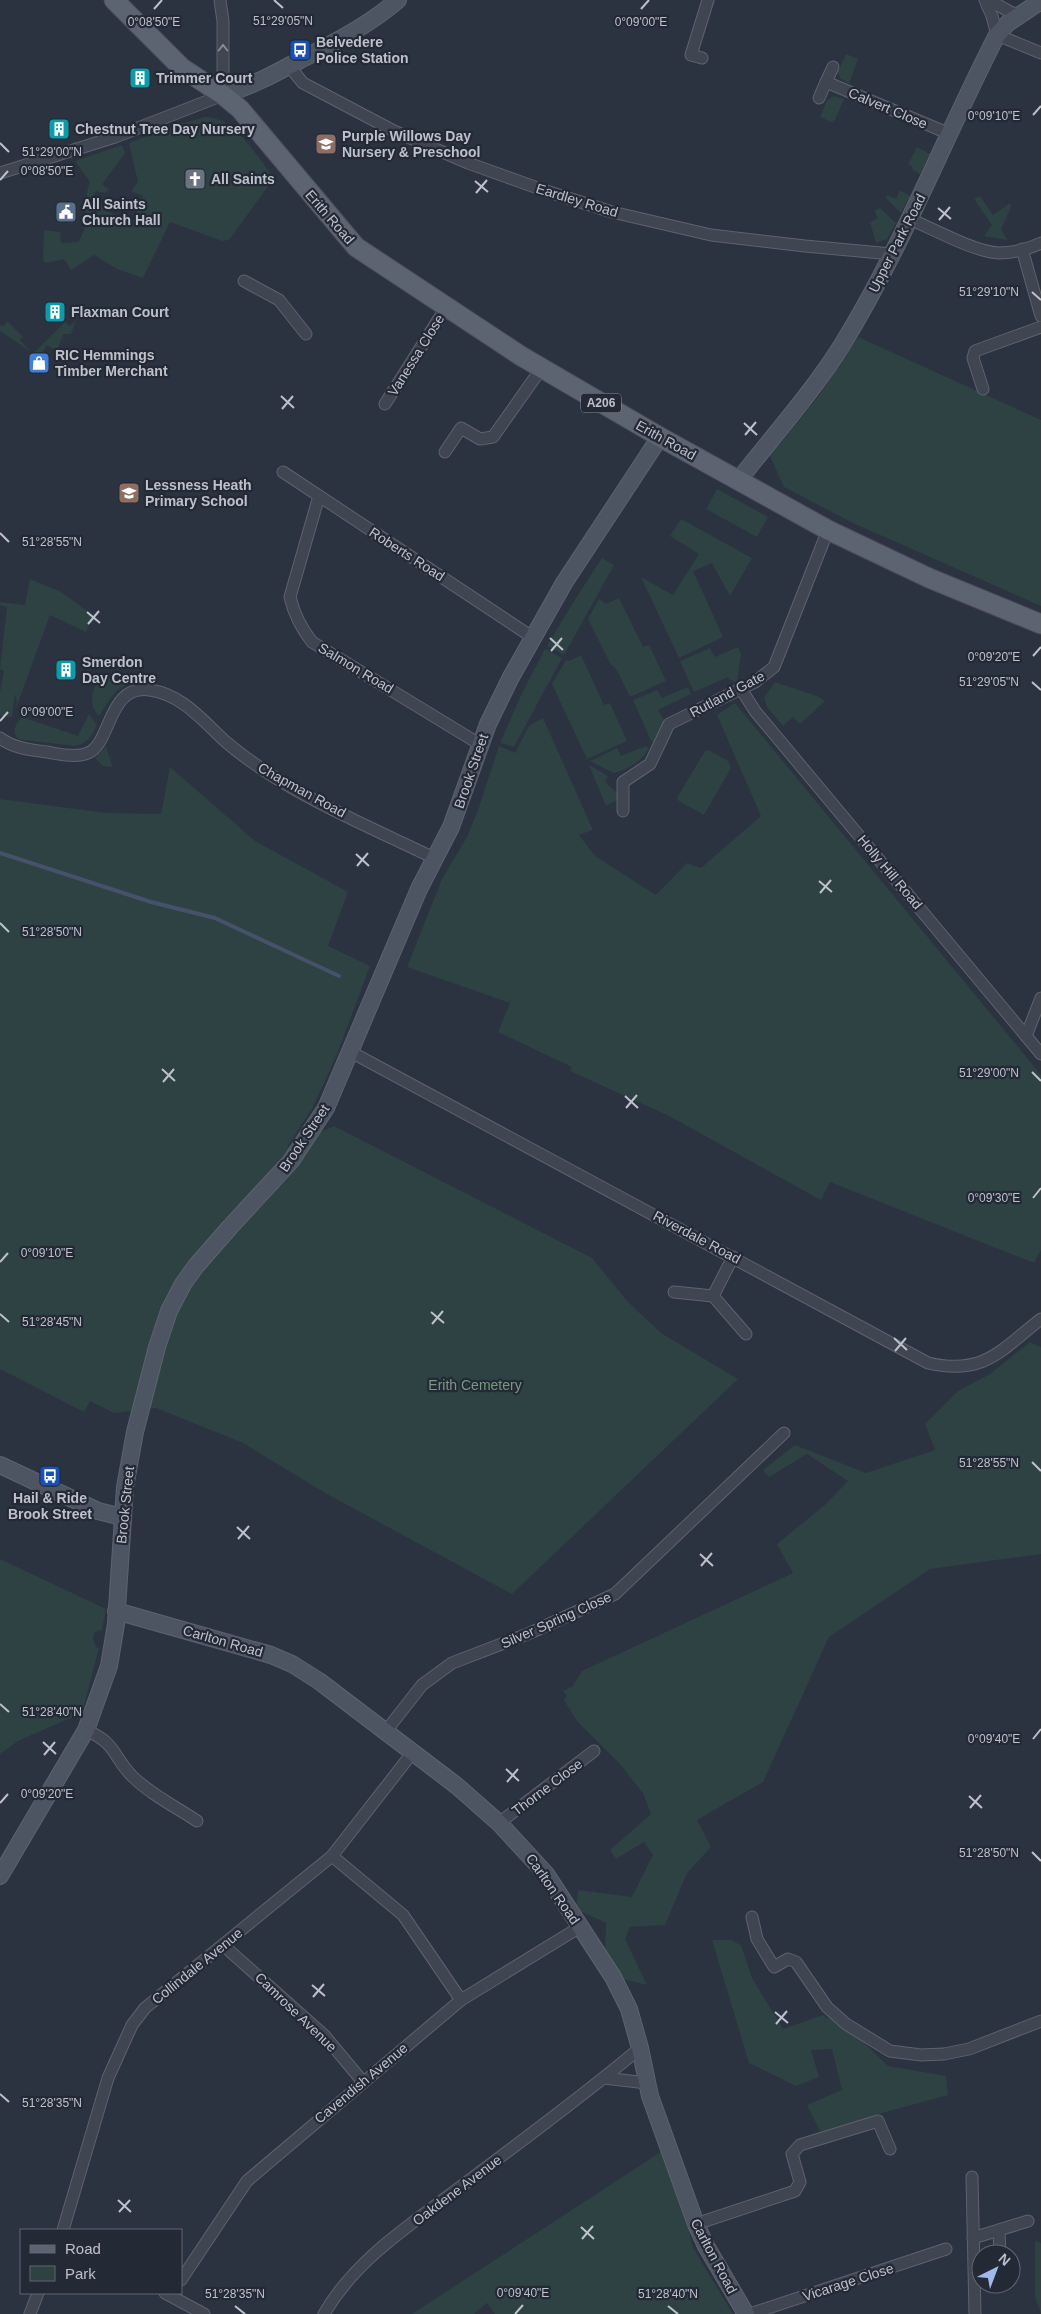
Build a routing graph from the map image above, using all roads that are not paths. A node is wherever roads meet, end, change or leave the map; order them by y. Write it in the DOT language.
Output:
graph roads {
  1 [pos="114,0"];
  2 [pos="220,0"];
  3 [pos="398,0"];
  4 [pos="708,0"];
  5 [pos="984,0"];
  6 [pos="989,0"];
  7 [pos="1041,1"];
  8 [pos="1022,14"];
  9 [pos="997,35"];
  10 [pos="679,52"];
  11 [pos="1041,53"];
  12 [pos="289,66"];
  13 [pos="832,67"];
  14 [pos="826,82"];
  15 [pos="222,95"];
  16 [pos="819,98"];
  17 [pos="950,134"];
  18 [pos="0,173"];
  19 [pos="910,220"];
  20 [pos="1041,243"];
  21 [pos="1022,249"];
  22 [pos="892,254"];
  23 [pos="244,281"];
  24 [pos="447,306"];
  25 [pos="1041,316"];
  26 [pos="1041,327"];
  27 [pos="306,334"];
  28 [pos="541,369"];
  29 [pos="983,389"];
  30 [pos="385,404"];
  31 [pos="660,437"];
  32 [pos="445,452"];
  33 [pos="282,472"];
  34 [pos="738,481"];
  35 [pos="319,496"];
  36 [pos="828,530"];
  37 [pos="1041,624"];
  38 [pos="532,637"];
  39 [pos="741,689"];
  40 [pos="0,738"];
  41 [pos="481,745"];
  42 [pos="623,811"];
  43 [pos="434,858"];
  44 [pos="1041,998"];
  45 [pos="1026,1036"];
  46 [pos="351,1052"];
  47 [pos="1041,1054"];
  48 [pos="732,1257"];
  49 [pos="674,1292"];
  50 [pos="713,1296"];
  51 [pos="1041,1318"];
  52 [pos="746,1334"];
  53 [pos="784,1433"];
  54 [pos="0,1464"];
  55 [pos="122,1517"];
  56 [pos="116,1611"];
  57 [pos="86,1730"];
  58 [pos="386,1731"];
  59 [pos="594,1751"];
  60 [pos="413,1752"];
  61 [pos="197,1821"];
  62 [pos="500,1822"];
  63 [pos="332,1856"];
  64 [pos="0,1876"];
  65 [pos="752,1917"];
  66 [pos="580,1927"];
  67 [pos="224,1946"];
  68 [pos="461,2000"];
  69 [pos="1041,2021"];
  70 [pos="640,2048"];
  71 [pos="604,2078"];
  72 [pos="363,2082"];
  73 [pos="647,2083"];
  74 [pos="890,2149"];
  75 [pos="972,2178"];
  76 [pos="1028,2221"];
  77 [pos="696,2224"];
  78 [pos="62,2229"];
  79 [pos="999,2230"];
  80 [pos="973,2238"];
  81 [pos="1000,2244"];
  82 [pos="946,2249"];
  83 [pos="182,2278"];
  84 [pos="38,2294"];
  85 [pos="170,2294"];
  86 [pos="30,2314"];
  87 [pos="204,2314"];
  88 [pos="324,2314"];
  89 [pos="746,2314"];
  90 [pos="750,2314"];
  91 [pos="975,2314"];
  1 -- 15 [label="main road, A206"];
  15 -- 2 [label="street, one-way"];
  3 -- 12 [label="street"];
  4 -- 10 [label="street"];
  5 -- 9 [label="street"];
  6 -- 8 [label="street"];
  7 -- 8 [label="street, Upper Park Road"];
  8 -- 9 [label="street, Upper Park Road"];
  9 -- 11 [label="street"];
  9 -- 17 [label="street, Upper Park Road"];
  12 -- 15 [label="street"];
  12 -- 22 [label="street, Eardley Road"];
  13 -- 14 [label="street"];
  14 -- 16 [label="street"];
  14 -- 17 [label="street, Calvert Close"];
  15 -- 18 [label="street"];
  15 -- 24 [label="main road, Erith Road / A206"];
  17 -- 19 [label="street, Upper Park Road"];
  19 -- 21 [label="street"];
  19 -- 22 [label="street, Upper Park Road"];
  20 -- 21 [label="street"];
  21 -- 25 [label="street"];
  22 -- 34 [label="street, Upper Park Road"];
  23 -- 27 [label="street"];
  24 -- 28 [label="main road, Erith Road / A206"];
  24 -- 30 [label="street, Vanessa Close"];
  26 -- 29 [label="street"];
  28 -- 31 [label="main road, Erith Road / A206"];
  28 -- 32 [label="street"];
  31 -- 34 [label="main road, Erith Road / A206"];
  31 -- 38 [label="street, Brook Street"];
  33 -- 35 [label="street, Roberts Road"];
  34 -- 36 [label="main road, Erith Road / A206"];
  35 -- 38 [label="street, Roberts Road"];
  35 -- 41 [label="street, Salmon Road"];
  36 -- 37 [label="main road, Erith Road / A206"];
  36 -- 39 [label="street, Rutland Gate"];
  38 -- 41 [label="street, Brook Street"];
  39 -- 42 [label="street, Rutland Gate"];
  39 -- 45 [label="street, Holly Hill Road"];
  40 -- 43 [label="street, Chapman Road"];
  41 -- 43 [label="street, Brook Street"];
  43 -- 46 [label="street, Brook Street"];
  44 -- 45 [label="street"];
  45 -- 47 [label="street, Holly Hill Road"];
  46 -- 48 [label="street, Riverdale Road"];
  46 -- 55 [label="street, Brook Street"];
  48 -- 50 [label="street"];
  48 -- 51 [label="street, Riverdale Road"];
  49 -- 50 [label="street"];
  50 -- 52 [label="street"];
  53 -- 58 [label="street, Silver Spring Close"];
  54 -- 55 [label="street"];
  55 -- 56 [label="street, Brook Street"];
  56 -- 57 [label="street, Brook Street"];
  56 -- 58 [label="street, Carlton Road"];
  57 -- 61 [label="street"];
  57 -- 64 [label="street, Brook Street"];
  58 -- 60 [label="street, Carlton Road"];
  59 -- 62 [label="street, Thorne Close"];
  60 -- 62 [label="street, Carlton Road"];
  60 -- 63 [label="street, Collindale Avenue"];
  62 -- 66 [label="street, Carlton Road"];
  63 -- 67 [label="street, Collindale Avenue"];
  63 -- 68 [label="street"];
  65 -- 69 [label="street"];
  66 -- 68 [label="street, Cavendish Avenue"];
  66 -- 70 [label="street, Carlton Road"];
  67 -- 72 [label="street, Camrose Avenue"];
  67 -- 78 [label="street, Collindale Avenue"];
  68 -- 72 [label="street, Cavendish Avenue"];
  70 -- 71 [label="street, Oakdene Avenue"];
  70 -- 73 [label="street, Carlton Road"];
  71 -- 73 [label="street"];
  71 -- 88 [label="street, Oakdene Avenue"];
  72 -- 83 [label="street, Cavendish Avenue"];
  73 -- 77 [label="street, Carlton Road"];
  74 -- 77 [label="street"];
  75 -- 80 [label="street"];
  76 -- 79 [label="street"];
  77 -- 89 [label="street, Carlton Road"];
  79 -- 80 [label="street"];
  79 -- 81 [label="street"];
  80 -- 91 [label="street"];
  82 -- 90 [label="street, Vicarage Close"];
  84 -- 86 [label="street"];
  85 -- 87 [label="street"];
}
